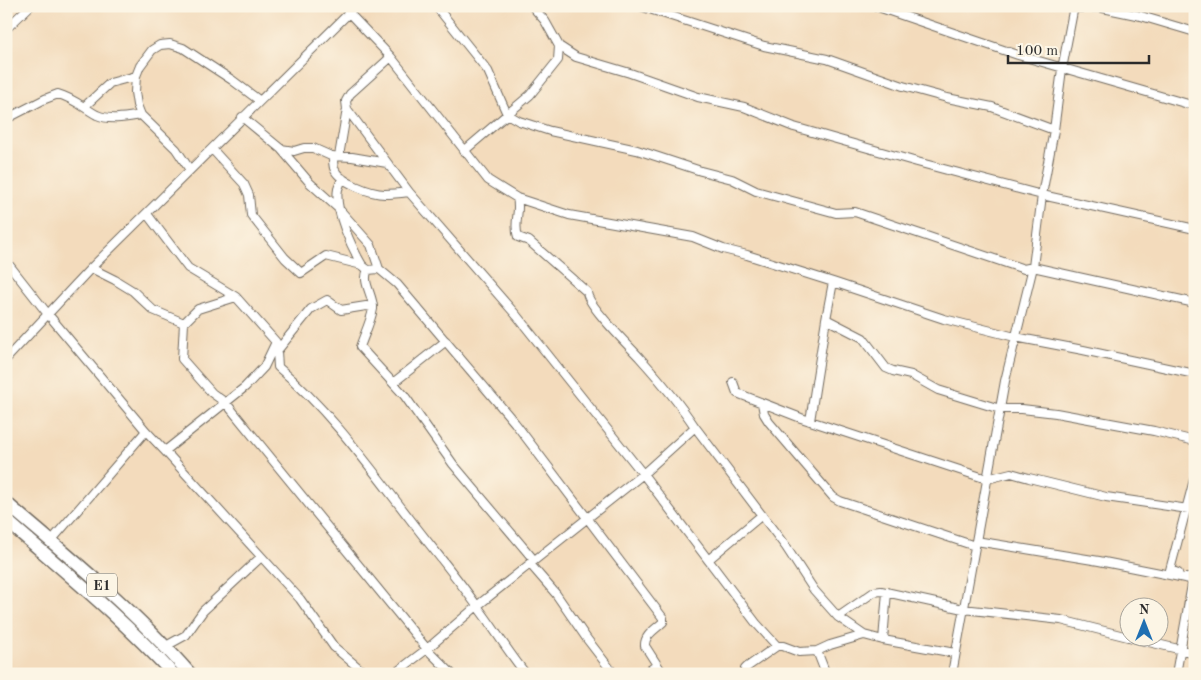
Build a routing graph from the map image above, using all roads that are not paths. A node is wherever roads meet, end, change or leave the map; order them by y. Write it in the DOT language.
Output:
graph roads {
  1 [pos="30,6"];
  2 [pos="344,6"];
  3 [pos="355,6"];
  4 [pos="436,6"];
  5 [pos="532,6"];
  6 [pos="640,6"];
  7 [pos="881,7"];
  8 [pos="1073,7"];
  9 [pos="349,13"];
  10 [pos="6,29"];
  11 [pos="1195,32"];
  12 [pos="558,46"];
  13 [pos="390,57"];
  14 [pos="1062,69"];
  15 [pos="136,76"];
  16 [pos="260,101"];
  17 [pos="85,106"];
  18 [pos="1195,106"];
  19 [pos="347,110"];
  20 [pos="507,114"];
  21 [pos="141,115"];
  22 [pos="242,117"];
  23 [pos="6,119"];
  24 [pos="1054,130"];
  25 [pos="212,149"];
  26 [pos="281,149"];
  27 [pos="464,151"];
  28 [pos="336,156"];
  29 [pos="387,163"];
  30 [pos="190,170"];
  31 [pos="342,178"];
  32 [pos="409,192"];
  33 [pos="1042,196"];
  34 [pos="518,198"];
  35 [pos="339,209"];
  36 [pos="147,214"];
  37 [pos="1195,229"];
  38 [pos="6,261"];
  39 [pos="365,267"];
  40 [pos="1033,267"];
  41 [pos="91,268"];
  42 [pos="379,269"];
  43 [pos="833,282"];
  44 [pos="236,297"];
  45 [pos="1195,303"];
  46 [pos="373,307"];
  47 [pos="47,313"];
  48 [pos="826,320"];
  49 [pos="184,323"];
  50 [pos="1014,337"];
  51 [pos="446,341"];
  52 [pos="276,342"];
  53 [pos="277,351"];
  54 [pos="6,359"];
  55 [pos="1195,374"];
  56 [pos="733,382"];
  57 [pos="393,383"];
  58 [pos="226,403"];
  59 [pos="762,403"];
  60 [pos="1000,409"];
  61 [pos="810,421"];
  62 [pos="695,427"];
  63 [pos="146,431"];
  64 [pos="1195,441"];
  65 [pos="165,451"];
  66 [pos="643,474"];
  67 [pos="1195,476"];
  68 [pos="987,479"];
  69 [pos="6,503"];
  70 [pos="1186,508"];
  71 [pos="1195,510"];
  72 [pos="762,515"];
  73 [pos="587,518"];
  74 [pos="6,520"];
  75 [pos="51,542"];
  76 [pos="976,543"];
  77 [pos="261,557"];
  78 [pos="708,560"];
  79 [pos="532,562"];
  80 [pos="1194,579"];
  81 [pos="887,592"];
  82 [pos="477,606"];
  83 [pos="963,609"];
  84 [pos="838,617"];
  85 [pos="1118,634"];
  86 [pos="864,635"];
  87 [pos="884,640"];
  88 [pos="166,646"];
  89 [pos="777,646"];
  90 [pos="1168,647"];
  91 [pos="427,649"];
  92 [pos="1181,650"];
  93 [pos="816,651"];
  94 [pos="955,653"];
  95 [pos="1195,653"];
  96 [pos="658,665"];
  97 [pos="173,674"];
  98 [pos="190,674"];
  99 [pos="364,674"];
  100 [pos="394,674"];
  101 [pos="452,674"];
  102 [pos="526,674"];
  103 [pos="614,674"];
  104 [pos="644,674"];
  105 [pos="663,674"];
  106 [pos="746,674"];
  107 [pos="826,674"];
  108 [pos="952,674"];
  109 [pos="1176,674"];
  1 -- 10 [label="street"];
  2 -- 9 [label="street"];
  3 -- 9 [label="street"];
  4 -- 20 [label="street"];
  5 -- 12 [label="street"];
  6 -- 24 [label="street"];
  7 -- 14 [label="street"];
  8 -- 11 [label="street"];
  8 -- 14 [label="street"];
  9 -- 13 [label="street"];
  9 -- 16 [label="street"];
  12 -- 20 [label="street"];
  12 -- 33 [label="street"];
  13 -- 19 [label="street"];
  13 -- 27 [label="street"];
  14 -- 18 [label="street"];
  14 -- 24 [label="street"];
  15 -- 16 [label="street"];
  15 -- 17 [label="street"];
  15 -- 21 [label="street"];
  16 -- 22 [label="street"];
  17 -- 21 [label="street"];
  17 -- 23 [label="street"];
  19 -- 28 [label="street"];
  19 -- 29 [label="street"];
  20 -- 27 [label="street"];
  20 -- 40 [label="street"];
  21 -- 30 [label="street"];
  22 -- 25 [label="street"];
  22 -- 26 [label="street"];
  24 -- 33 [label="street"];
  25 -- 30 [label="street"];
  25 -- 39 [label="street"];
  26 -- 28 [label="street"];
  26 -- 35 [label="street"];
  27 -- 34 [label="street"];
  28 -- 29 [label="street"];
  28 -- 31 [label="street"];
  29 -- 32 [label="street"];
  30 -- 36 [label="street"];
  31 -- 32 [label="street"];
  31 -- 35 [label="street"];
  32 -- 66 [label="street"];
  33 -- 37 [label="street"];
  33 -- 40 [label="street"];
  34 -- 43 [label="street"];
  34 -- 62 [label="street"];
  35 -- 39 [label="street"];
  35 -- 42 [label="street"];
  36 -- 41 [label="street"];
  36 -- 44 [label="street"];
  38 -- 47 [label="street"];
  39 -- 42 [label="street"];
  39 -- 46 [label="street"];
  40 -- 45 [label="street"];
  40 -- 50 [label="street"];
  41 -- 47 [label="street"];
  41 -- 49 [label="street"];
  42 -- 51 [label="street"];
  43 -- 48 [label="street"];
  43 -- 50 [label="street"];
  44 -- 49 [label="street"];
  44 -- 52 [label="street"];
  46 -- 53 [label="street"];
  46 -- 57 [label="street"];
  47 -- 54 [label="street"];
  47 -- 63 [label="street"];
  48 -- 60 [label="street"];
  48 -- 61 [label="street"];
  49 -- 58 [label="street"];
  50 -- 55 [label="street"];
  50 -- 60 [label="street"];
  51 -- 57 [label="street"];
  51 -- 73 [label="street"];
  52 -- 53 [label="street"];
  52 -- 58 [label="street"];
  53 -- 82 [label="street"];
  56 -- 59 [label="street"];
  57 -- 79 [label="street"];
  58 -- 65 [label="street"];
  58 -- 91 [label="street"];
  59 -- 61 [label="street"];
  59 -- 76 [label="street"];
  60 -- 64 [label="street"];
  60 -- 68 [label="street"];
  61 -- 68 [label="street"];
  62 -- 66 [label="street"];
  62 -- 72 [label="street"];
  63 -- 65 [label="street"];
  63 -- 75 [label="street"];
  65 -- 77 [label="street"];
  66 -- 73 [label="street"];
  66 -- 78 [label="street"];
  67 -- 70 [label="street"];
  68 -- 70 [label="street"];
  68 -- 76 [label="street"];
  69 -- 75 [label="highway, E1"];
  70 -- 71 [label="street"];
  70 -- 80 [label="street"];
  72 -- 78 [label="street"];
  72 -- 84 [label="street"];
  73 -- 79 [label="street"];
  73 -- 96 [label="street"];
  74 -- 97 [label="highway, E1"];
  75 -- 88 [label="highway, E1"];
  76 -- 80 [label="street"];
  76 -- 83 [label="street"];
  77 -- 88 [label="street"];
  77 -- 99 [label="street"];
  78 -- 89 [label="street"];
  79 -- 82 [label="street"];
  79 -- 103 [label="street"];
  80 -- 92 [label="street"];
  81 -- 83 [label="street"];
  81 -- 84 [label="street"];
  81 -- 87 [label="street"];
  82 -- 91 [label="street"];
  82 -- 102 [label="street"];
  83 -- 85 [label="street"];
  83 -- 94 [label="street"];
  84 -- 86 [label="street"];
  86 -- 87 [label="street"];
  86 -- 93 [label="street"];
  87 -- 94 [label="street"];
  88 -- 98 [label="highway, E1"];
  89 -- 93 [label="street"];
  89 -- 106 [label="street"];
  90 -- 92 [label="street"];
  91 -- 100 [label="street"];
  91 -- 101 [label="street"];
  92 -- 95 [label="street"];
  92 -- 109 [label="street"];
  93 -- 107 [label="street"];
  94 -- 108 [label="street"];
  96 -- 104 [label="street"];
  96 -- 105 [label="street"];
}
